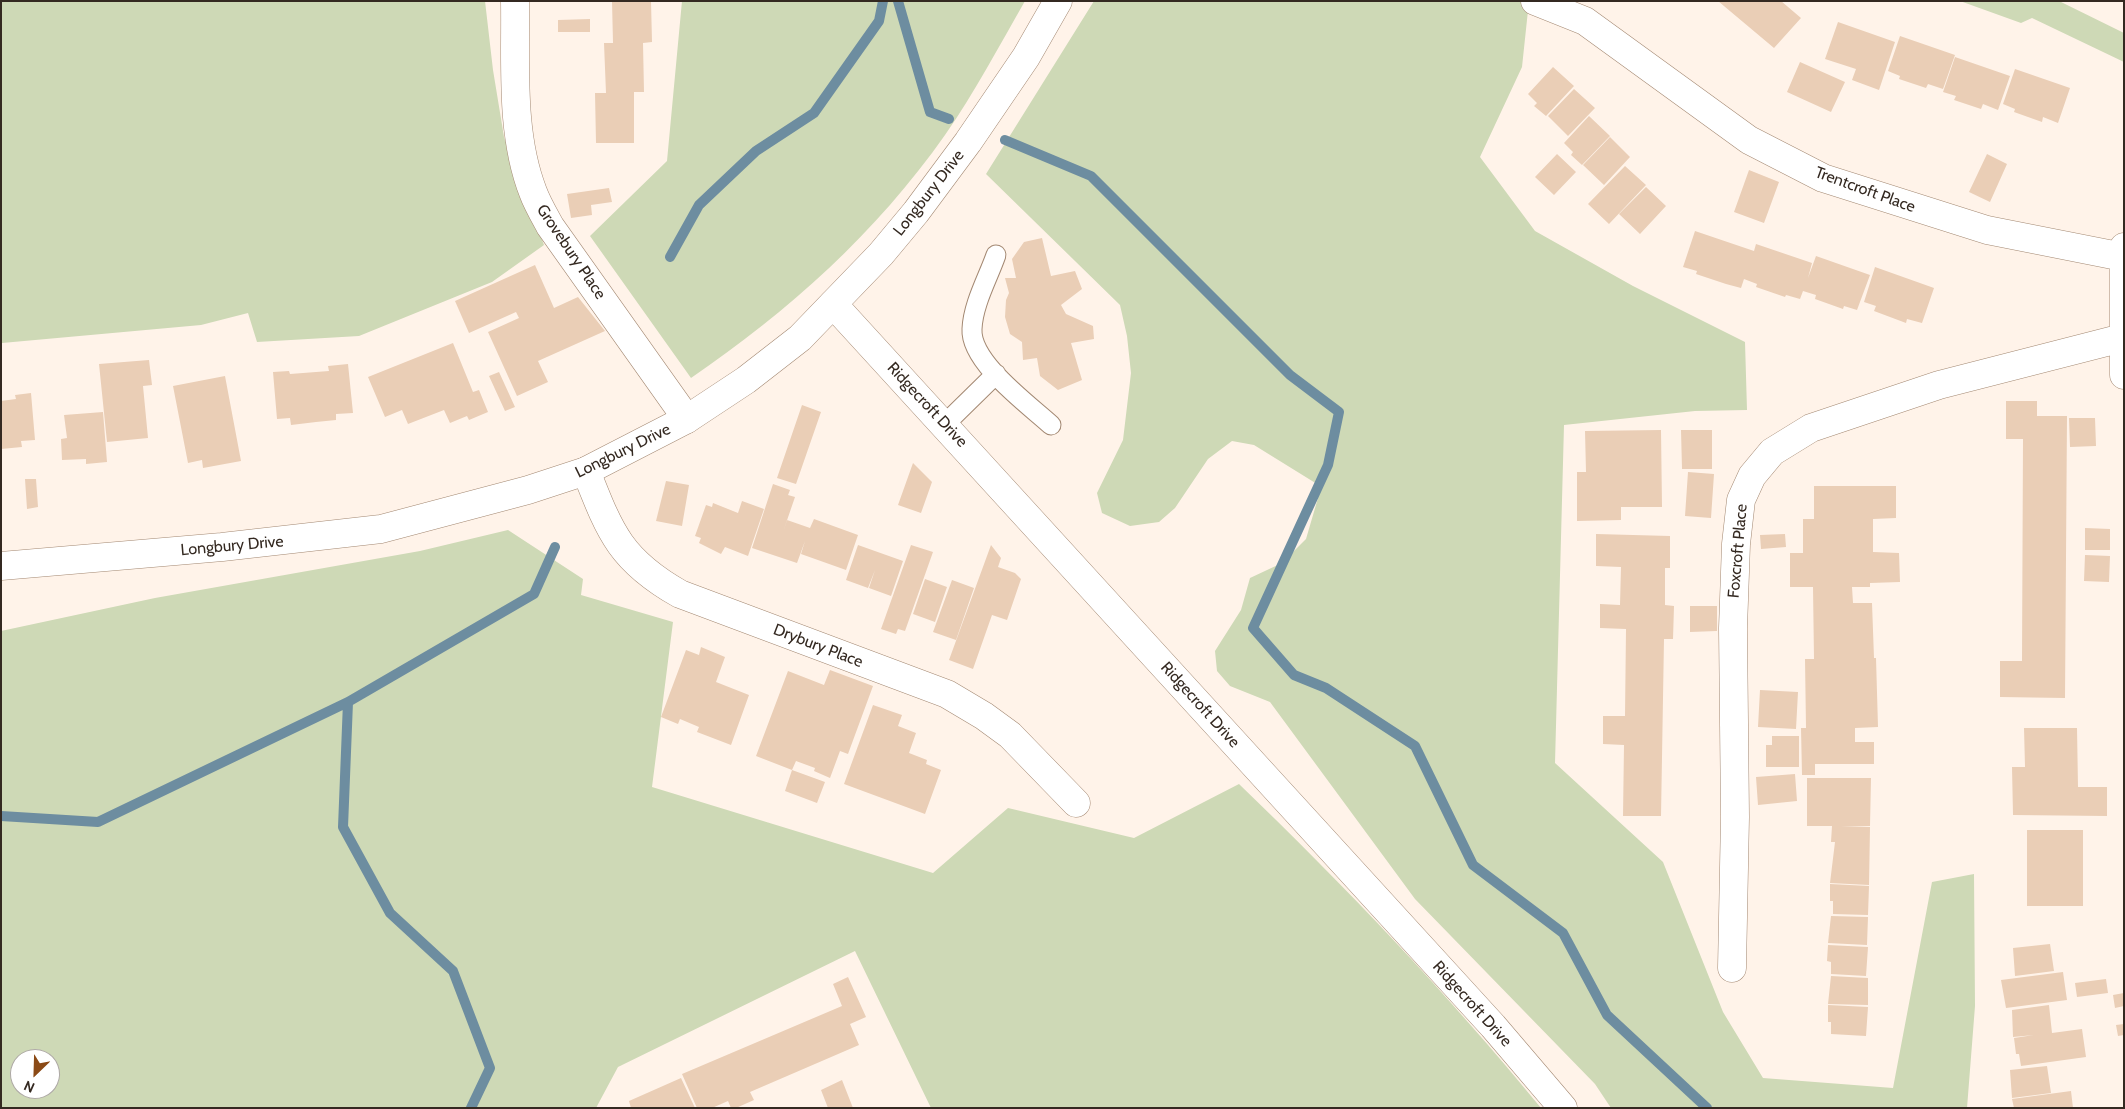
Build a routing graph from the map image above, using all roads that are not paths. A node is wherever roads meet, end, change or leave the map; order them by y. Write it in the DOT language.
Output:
graph roads {
  1 [pos="515,1"];
  2 [pos="1058,1"];
  3 [pos="1535,1"];
  4 [pos="2124,247"];
  5 [pos="996,255"];
  6 [pos="2123,257"];
  7 [pos="833,304"];
  8 [pos="2122,338"];
  9 [pos="996,374"];
  10 [pos="2124,376"];
  11 [pos="687,419"];
  12 [pos="945,424"];
  13 [pos="1051,425"];
  14 [pos="586,471"];
  15 [pos="1,566"];
  16 [pos="1076,803"];
  17 [pos="1732,968"];
  18 [pos="1563,1108"];
  1 -- 11 [label="street, Grovebury Place"];
  2 -- 7 [label="street, Longbury Drive"];
  3 -- 6 [label="street, Trentcroft Place"];
  4 -- 6 [label="street"];
  5 -- 9 [label="lane"];
  6 -- 8 [label="street"];
  7 -- 11 [label="street, Longbury Drive"];
  7 -- 12 [label="street, Ridgecroft Drive"];
  8 -- 10 [label="street"];
  8 -- 17 [label="street, Foxcroft Place"];
  9 -- 12 [label="lane"];
  9 -- 13 [label="lane"];
  11 -- 14 [label="street, Longbury Drive"];
  12 -- 18 [label="street, Ridgecroft Drive"];
  14 -- 15 [label="street, Longbury Drive"];
  14 -- 16 [label="street, Drybury Place"];
}
